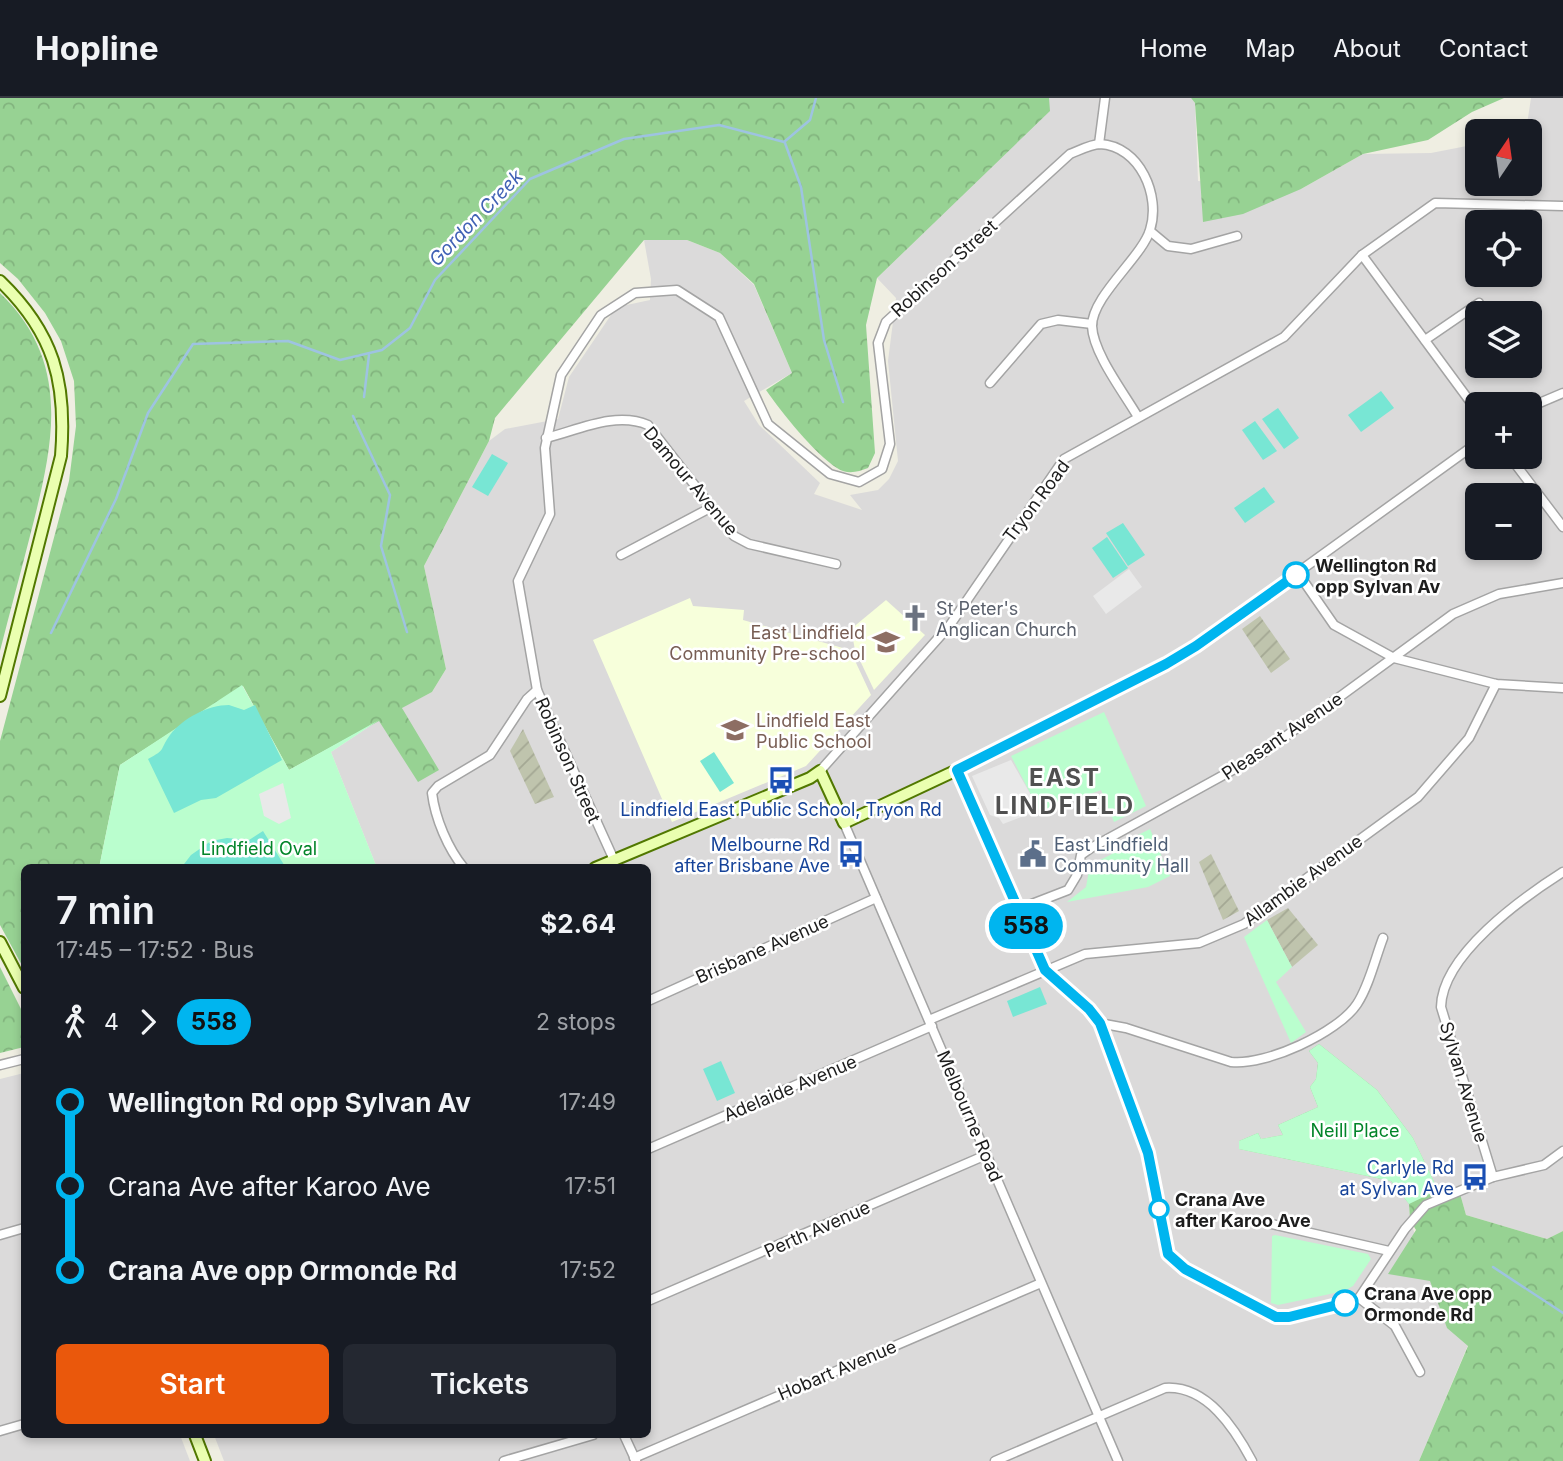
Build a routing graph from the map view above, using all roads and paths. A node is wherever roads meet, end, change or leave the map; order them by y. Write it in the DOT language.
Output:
graph roads {
  1 [pos="1105,98"];
  2 [pos="1099,144"];
  3 [pos="1563,206"];
  4 [pos="1150,231"];
  5 [pos="1237,236"];
  6 [pos="1362,254"];
  7 [pos="0,281"];
  8 [pos="1465,313"];
  9 [pos="1092,324"];
  10 [pos="1425,340"];
  11 [pos="990,383"];
  12 [pos="1563,393"];
  13 [pos="1465,395"];
  14 [pos="1542,402"];
  15 [pos="1138,417"];
  16 [pos="546,438"];
  17 [pos="1465,452"];
  18 [pos="1519,469"];
  19 [pos="710,508"];
  20 [pos="1563,527"];
  21 [pos="621,555"];
  22 [pos="836,564"];
  23 [pos="1298,573"];
  24 [pos="1563,583"];
  25 [pos="1394,658"];
  26 [pos="1496,684"];
  27 [pos="1563,688"];
  28 [pos="537,690"];
  29 [pos="0,696"];
  30 [pos="957,770"];
  31 [pos="820,771"];
  32 [pos="844,823"];
  33 [pos="614,860"];
  34 [pos="461,864"];
  35 [pos="604,864"];
  36 [pos="1563,872"];
  37 [pos="876,898"];
  38 [pos="1019,909"];
  39 [pos="1382,938"];
  40 [pos="0,942"];
  41 [pos="1045,970"];
  42 [pos="21,982"];
  43 [pos="651,1000"];
  44 [pos="930,1023"];
  45 [pos="1100,1023"];
  46 [pos="21,1060"];
  47 [pos="0,1065"];
  48 [pos="651,1148"];
  49 [pos="1563,1151"];
  50 [pos="986,1154"];
  51 [pos="1493,1177"];
  52 [pos="1267,1223"];
  53 [pos="21,1229"];
  54 [pos="0,1235"];
  55 [pos="1389,1251"];
  56 [pos="1041,1283"];
  57 [pos="651,1300"];
  58 [pos="1354,1300"];
  59 [pos="1420,1372"];
  60 [pos="1098,1416"];
  61 [pos="21,1425"];
  62 [pos="0,1431"];
  63 [pos="196,1438"];
  64 [pos="583,1438"];
  65 [pos="625,1438"];
  66 [pos="635,1459"];
  67 [pos="205,1461"];
  68 [pos="504,1461"];
  69 [pos="995,1461"];
  70 [pos="1118,1461"];
  71 [pos="1252,1461"];
  1 -- 2 [label="street"];
  2 -- 4 [label="street"];
  2 -- 16 [label="street, Robinson Street"];
  3 -- 6 [label="street, Tryon Road"];
  4 -- 5 [label="street"];
  4 -- 9 [label="street"];
  6 -- 10 [label="street"];
  6 -- 15 [label="street, Tryon Road"];
  7 -- 29 [label="main road"];
  8 -- 10 [label="street"];
  9 -- 11 [label="street"];
  9 -- 15 [label="street"];
  10 -- 13 [label="street"];
  12 -- 14 [label="street"];
  15 -- 31 [label="street, Tryon Road"];
  16 -- 19 [label="street, Damour Avenue"];
  16 -- 28 [label="street, Robinson Street"];
  17 -- 23 [label="street"];
  18 -- 20 [label="street"];
  19 -- 21 [label="street"];
  19 -- 22 [label="street, Damour Avenue"];
  23 -- 25 [label="street"];
  23 -- 30 [label="street"];
  24 -- 25 [label="street, Pleasant Avenue"];
  25 -- 26 [label="street"];
  25 -- 38 [label="street, Pleasant Avenue"];
  26 -- 27 [label="street"];
  26 -- 41 [label="street, Allambie Avenue"];
  28 -- 33 [label="street, Robinson Street"];
  28 -- 34 [label="street"];
  30 -- 32 [label="main road"];
  30 -- 38 [label="street"];
  31 -- 32 [label="main road, Melbourne Road"];
  31 -- 33 [label="main road, Tryon Road"];
  32 -- 37 [label="street, Melbourne Road"];
  33 -- 35 [label="main road, Tryon Road"];
  36 -- 51 [label="street, Sylvan Avenue"];
  37 -- 43 [label="street, Brisbane Avenue"];
  37 -- 44 [label="street, Melbourne Road"];
  38 -- 41 [label="street"];
  39 -- 45 [label="street"];
  40 -- 42 [label="main road"];
  41 -- 44 [label="street, Allambie Avenue"];
  41 -- 45 [label="street"];
  44 -- 48 [label="street, Adelaide Avenue"];
  44 -- 50 [label="street, Melbourne Road"];
  45 -- 58 [label="street"];
  46 -- 47 [label="street"];
  49 -- 51 [label="street"];
  50 -- 56 [label="street, Melbourne Road"];
  50 -- 57 [label="street, Perth Avenue"];
  51 -- 55 [label="street"];
  52 -- 55 [label="street"];
  53 -- 54 [label="street"];
  55 -- 58 [label="street"];
  56 -- 60 [label="street, Melbourne Road"];
  56 -- 66 [label="street, Hobart Avenue"];
  58 -- 59 [label="street"];
  60 -- 69 [label="street"];
  60 -- 70 [label="street, Melbourne Road"];
  60 -- 71 [label="street"];
  61 -- 62 [label="street"];
  63 -- 67 [label="main road"];
  64 -- 68 [label="street"];
  65 -- 66 [label="street"];
}
